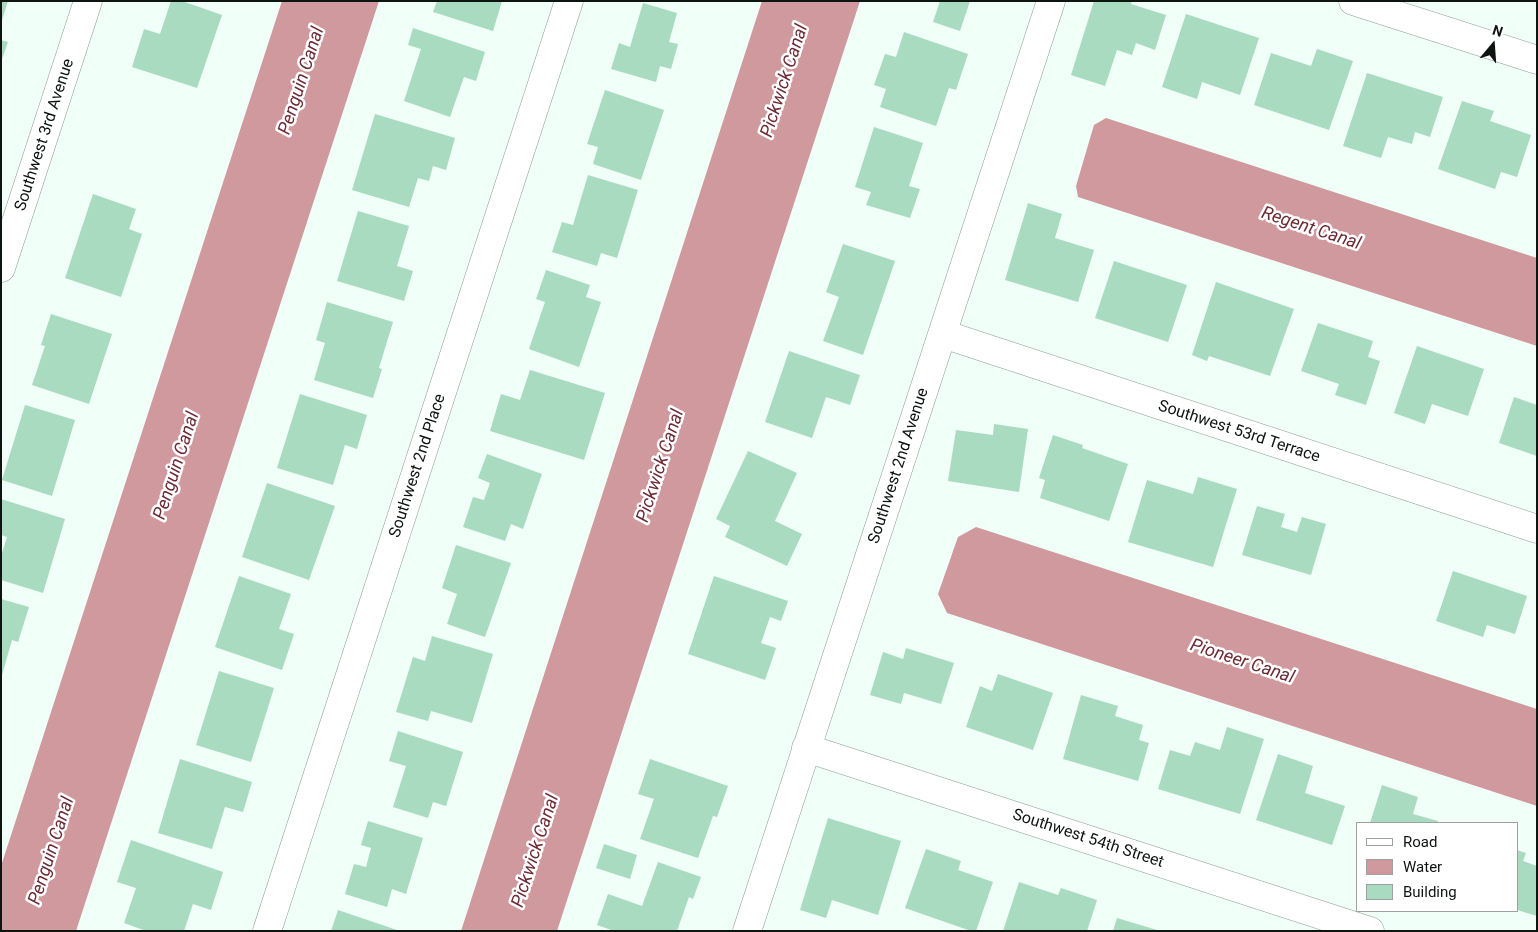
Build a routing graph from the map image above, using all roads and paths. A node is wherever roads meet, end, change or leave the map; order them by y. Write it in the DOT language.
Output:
graph roads {
  1 [pos="88,1"];
  2 [pos="569,1"];
  3 [pos="1051,1"];
  4 [pos="1353,1"];
  5 [pos="1537,60"];
  6 [pos="1,268"];
  7 [pos="942,334"];
  8 [pos="1537,530"];
  9 [pos="806,748"];
  10 [pos="267,931"];
  11 [pos="747,931"];
  12 [pos="1370,931"];
  1 -- 6 [label="street, Southwest 3rd Avenue"];
  2 -- 10 [label="street, Southwest 2nd Place"];
  3 -- 7 [label="street, Southwest 2nd Avenue"];
  4 -- 5 [label="street"];
  7 -- 8 [label="street, Southwest 53rd Terrace"];
  7 -- 9 [label="street, Southwest 2nd Avenue"];
  9 -- 11 [label="street, Southwest 2nd Avenue"];
  9 -- 12 [label="street, Southwest 54th Street"];
}
